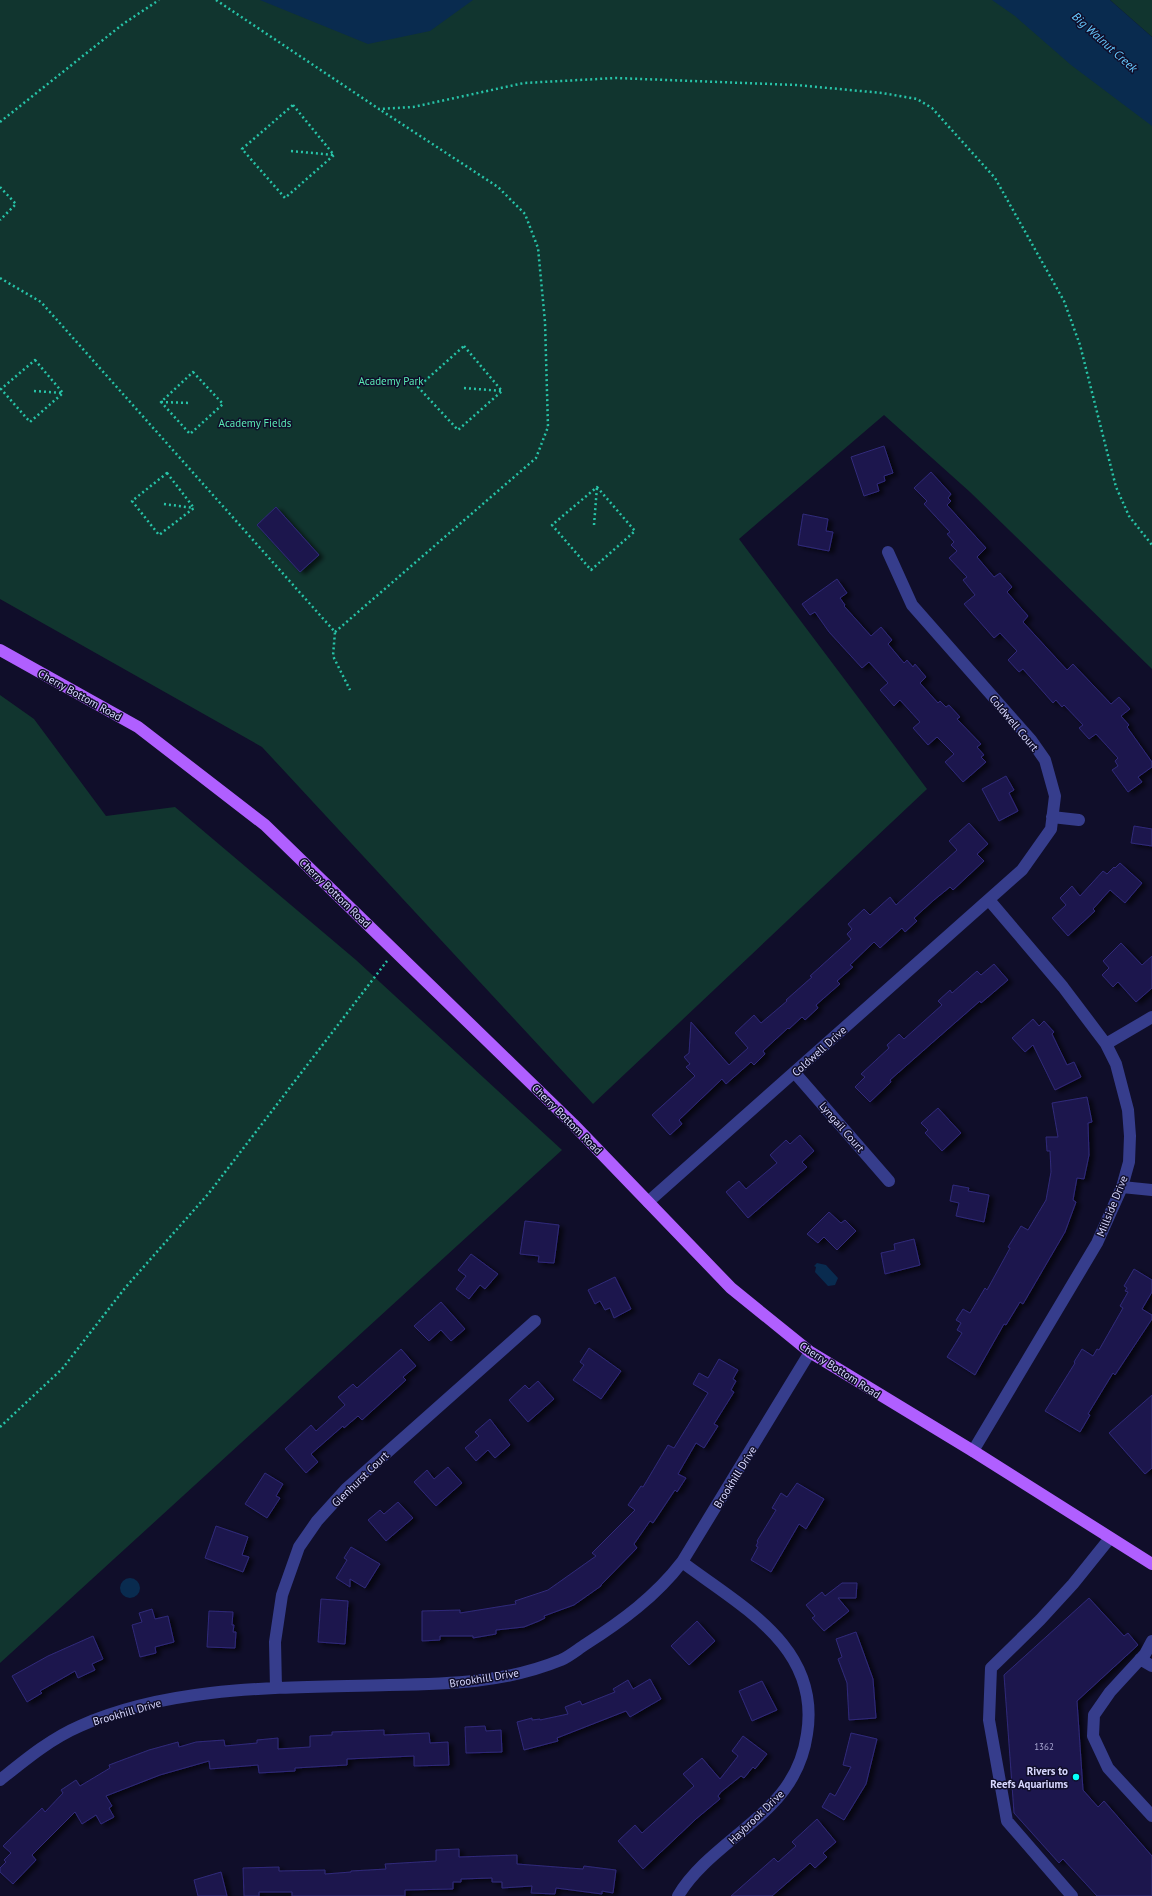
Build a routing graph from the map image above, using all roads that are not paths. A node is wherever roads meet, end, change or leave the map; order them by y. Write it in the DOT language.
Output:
graph roads {
  1 [pos="888,552"];
  2 [pos="0,650"];
  3 [pos="1052,817"];
  4 [pos="1079,820"];
  5 [pos="989,900"];
  6 [pos="1152,1017"];
  7 [pos="1106,1044"];
  8 [pos="795,1073"];
  9 [pos="889,1181"];
  10 [pos="1122,1187"];
  11 [pos="1152,1190"];
  12 [pos="648,1202"];
  13 [pos="535,1321"];
  14 [pos="810,1352"];
  15 [pos="973,1451"];
  16 [pos="1110,1538"];
  17 [pos="682,1562"];
  18 [pos="1152,1564"];
  19 [pos="1152,1641"];
  20 [pos="1140,1659"];
  21 [pos="1152,1666"];
  22 [pos="276,1688"];
  23 [pos="0,1780"];
  24 [pos="1152,1816"];
  25 [pos="678,1896"];
  26 [pos="1072,1896"];
  1 -- 3 [label="street, Coldwell Court"];
  2 -- 12 [label="main road, Cherry Bottom Road"];
  3 -- 4 [label="street"];
  3 -- 5 [label="street, Coldwell Court"];
  5 -- 7 [label="street, Millside Drive"];
  5 -- 8 [label="street, Coldwell Drive"];
  6 -- 7 [label="street"];
  7 -- 10 [label="street, Millside Drive"];
  8 -- 9 [label="street, Lyngail Court"];
  8 -- 12 [label="street, Coldwell Drive"];
  10 -- 11 [label="street"];
  10 -- 15 [label="street, Millside Drive"];
  12 -- 14 [label="main road, Cherry Bottom Road"];
  13 -- 22 [label="street, Glenhurst Court"];
  14 -- 15 [label="main road, Cherry Bottom Road"];
  14 -- 17 [label="street, Brookhill Drive"];
  15 -- 16 [label="main road, Cherry Bottom Road"];
  16 -- 18 [label="main road, Cherry Bottom Road"];
  16 -- 26 [label="street"];
  17 -- 22 [label="street, Brookhill Drive"];
  17 -- 25 [label="street, Haybrook Drive"];
  19 -- 20 [label="street"];
  20 -- 21 [label="street"];
  20 -- 24 [label="street"];
  22 -- 23 [label="street, Brookhill Drive"];
}
